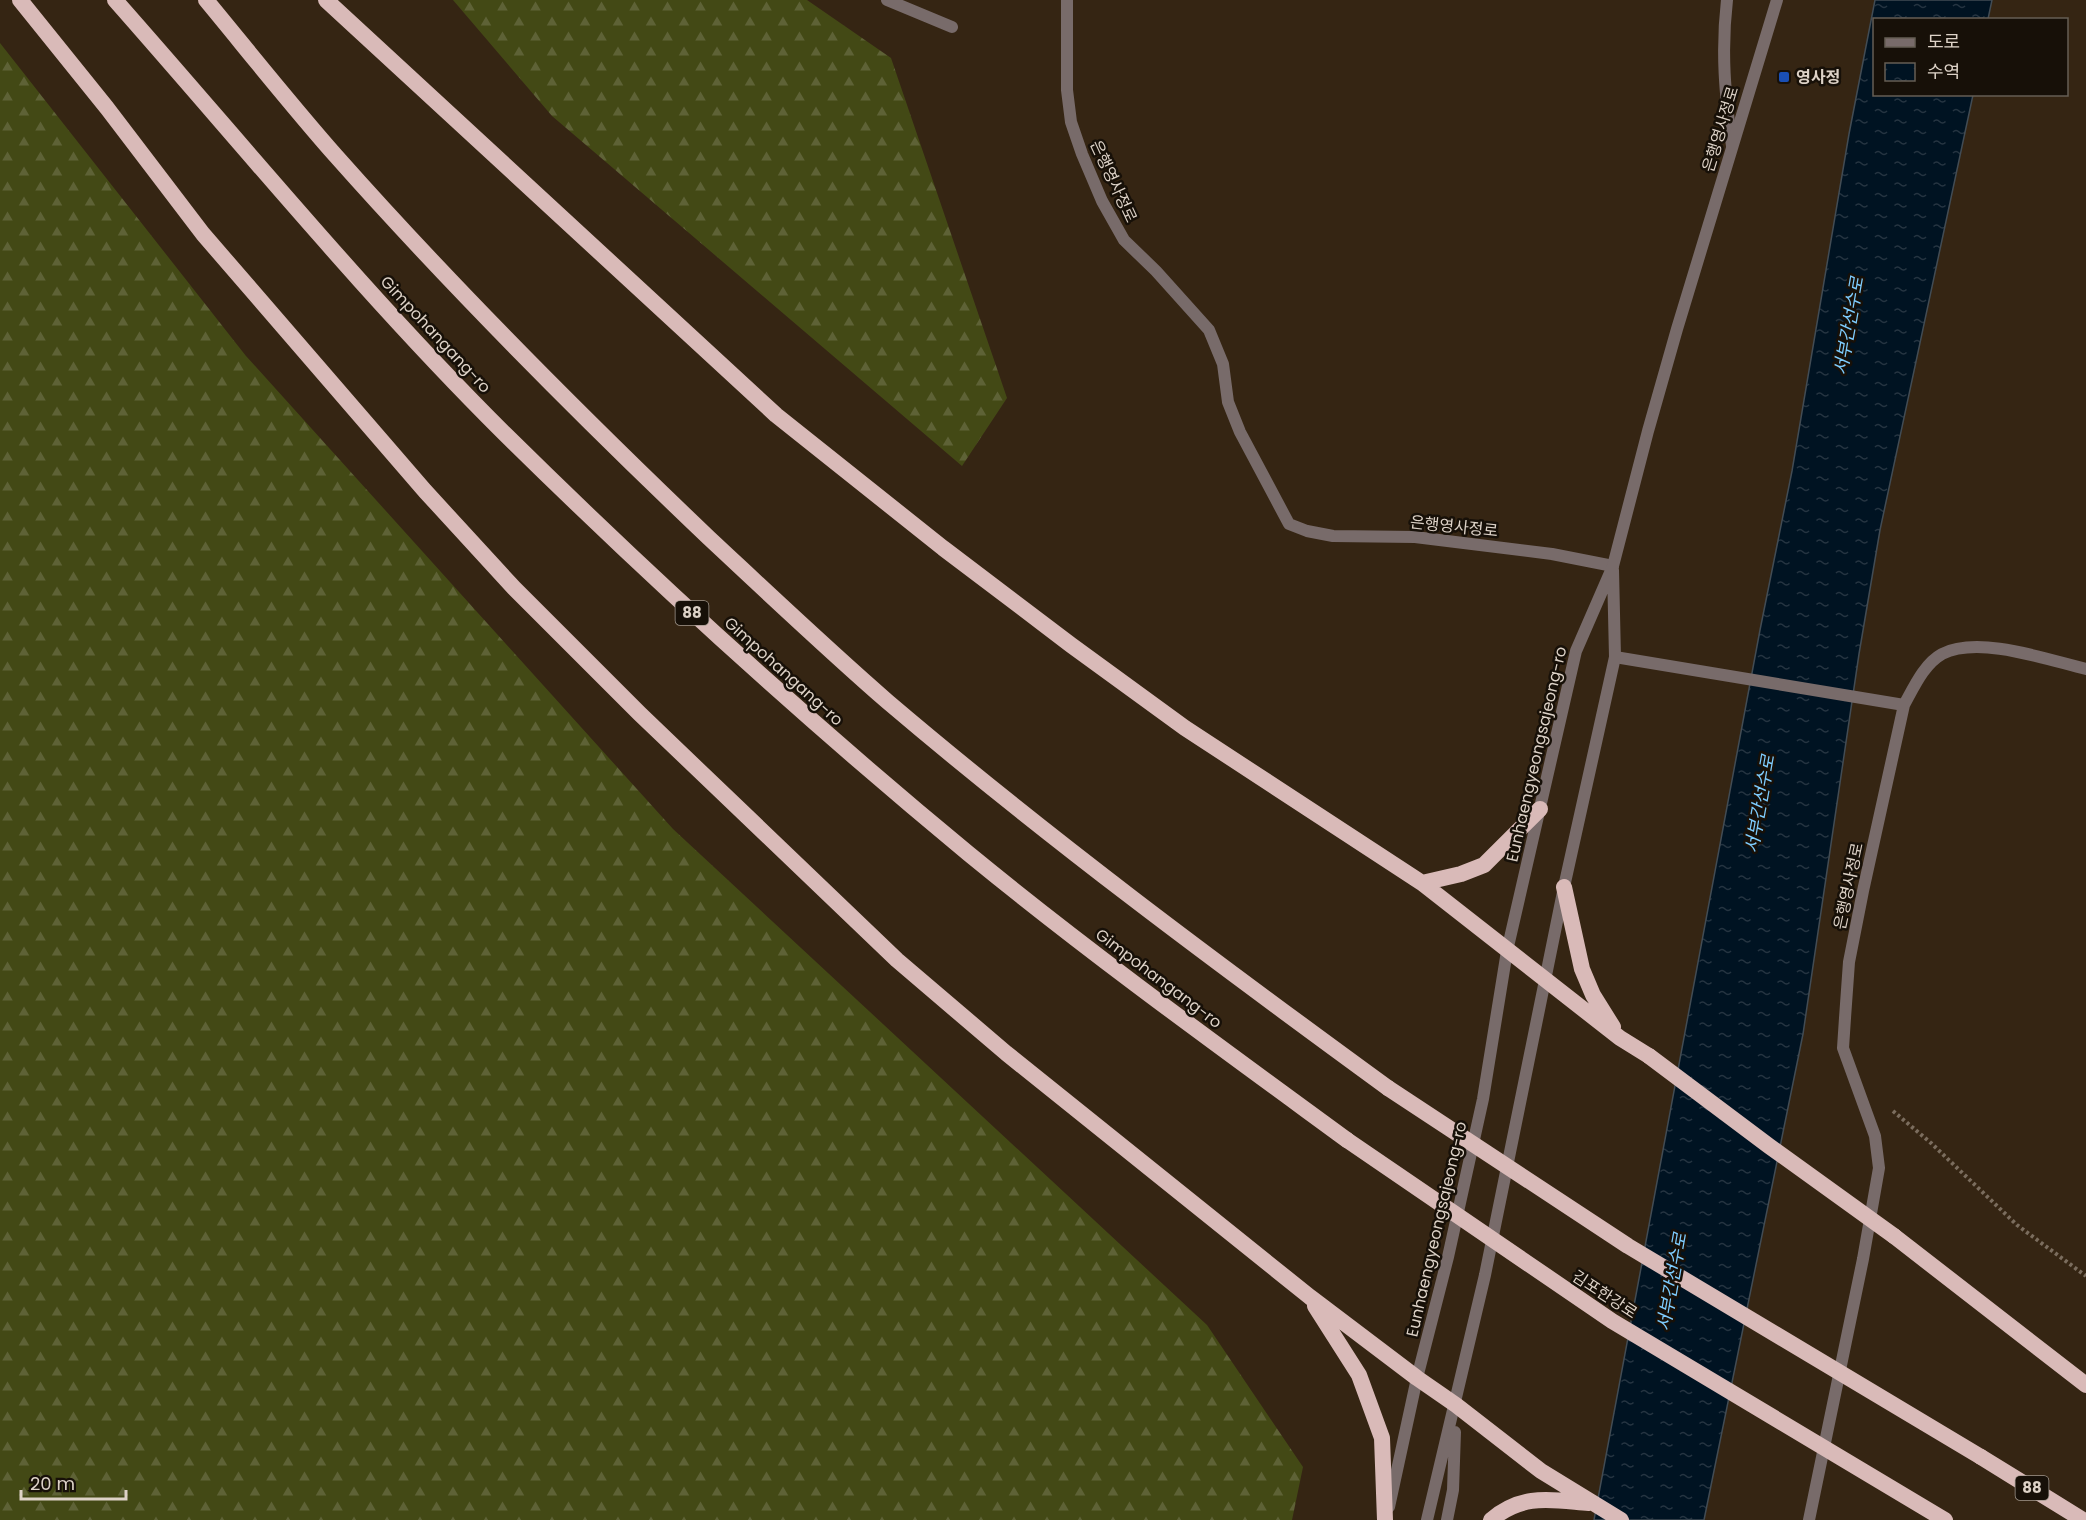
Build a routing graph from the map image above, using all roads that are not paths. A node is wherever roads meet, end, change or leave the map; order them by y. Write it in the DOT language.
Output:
graph roads {
  1 [pos="20,0"];
  2 [pos="115,0"];
  3 [pos="206,0"];
  4 [pos="326,0"];
  5 [pos="887,0"];
  6 [pos="1067,0"];
  7 [pos="1727,0"];
  8 [pos="1777,0"];
  9 [pos="952,27"];
  10 [pos="1732,146"];
  11 [pos="1613,566"];
  12 [pos="1615,657"];
  13 [pos="2086,669"];
  14 [pos="1904,705"];
  15 [pos="1540,809"];
  16 [pos="1422,883"];
  17 [pos="1564,887"];
  18 [pos="1507,951"];
  19 [pos="1545,980"];
  20 [pos="1620,1038"];
  21 [pos="1347,1140"];
  22 [pos="1310,1297"];
  23 [pos="1417,1378"];
  24 [pos="2086,1385"];
  25 [pos="1456,1405"];
  26 [pos="1591,1503"];
  27 [pos="1386,1520"];
  28 [pos="1427,1520"];
  29 [pos="1447,1520"];
  30 [pos="1491,1520"];
  31 [pos="1620,1520"];
  32 [pos="1809,1520"];
  33 [pos="1946,1520"];
  34 [pos="2083,1520"];
  1 -- 22 [label="highway"];
  2 -- 21 [label="highway, Gimpohangang-ro / 88"];
  3 -- 34 [label="highway, 88, bridge"];
  4 -- 16 [label="highway"];
  5 -- 9 [label="street"];
  6 -- 11 [label="street, 은행영사정로"];
  7 -- 10 [label="street"];
  8 -- 10 [label="street, 은행영사정로"];
  10 -- 11 [label="street, 은행영사정로"];
  11 -- 12 [label="street"];
  11 -- 15 [label="street, Eunhaengyeongsajeong-ro"];
  12 -- 14 [label="street"];
  12 -- 17 [label="street"];
  13 -- 14 [label="street, 은행영사정로"];
  14 -- 32 [label="street, 은행영사정로"];
  15 -- 16 [label="highway"];
  15 -- 18 [label="street, Eunhaengyeongsajeong-ro"];
  16 -- 18 [label="highway"];
  17 -- 19 [label="street"];
  17 -- 20 [label="highway"];
  18 -- 19 [label="highway"];
  18 -- 23 [label="street, Eunhaengyeongsajeong-ro"];
  19 -- 20 [label="highway"];
  19 -- 25 [label="street"];
  20 -- 24 [label="highway, bridge"];
  21 -- 33 [label="highway, 김포한강로 / 88, bridge"];
  22 -- 23 [label="highway"];
  22 -- 27 [label="highway"];
  23 -- 25 [label="highway"];
  23 -- 27 [label="street, Eunhaengyeongsajeong-ro"];
  25 -- 26 [label="highway"];
  25 -- 28 [label="street"];
  25 -- 29 [label="street"];
  26 -- 30 [label="highway"];
  26 -- 31 [label="highway"];
}
